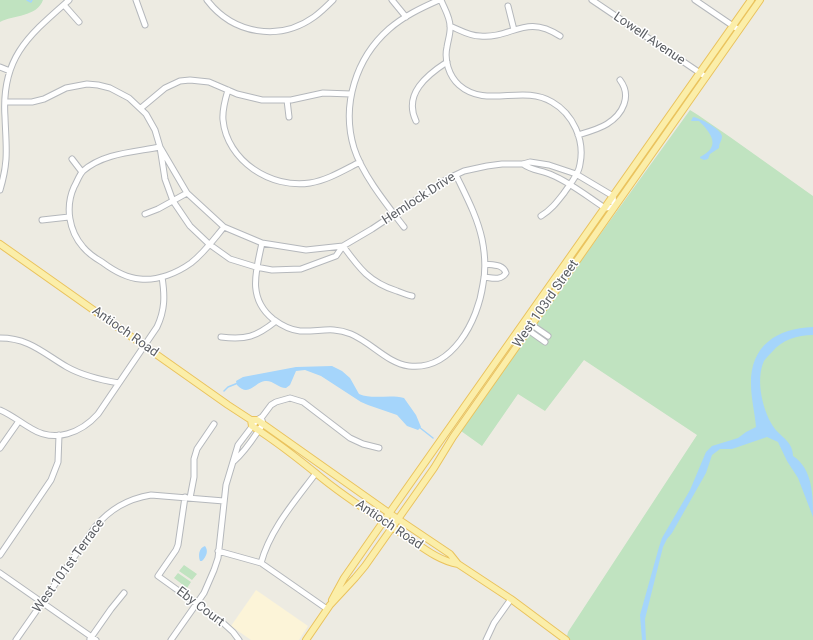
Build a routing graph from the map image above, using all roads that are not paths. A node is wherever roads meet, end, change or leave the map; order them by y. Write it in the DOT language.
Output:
graph roads {
  1 [pos="69,0"];
  2 [pos="136,0"];
  3 [pos="207,0"];
  4 [pos="333,0"];
  5 [pos="392,0"];
  6 [pos="440,0"];
  7 [pos="592,0"];
  8 [pos="694,0"];
  9 [pos="751,0"];
  10 [pos="760,0"];
  11 [pos="64,4"];
  12 [pos="508,6"];
  13 [pos="406,17"];
  14 [pos="79,22"];
  15 [pos="145,25"];
  16 [pos="450,26"];
  17 [pos="733,26"];
  18 [pos="514,30"];
  19 [pos="739,30"];
  20 [pos="560,36"];
  21 [pos="447,62"];
  22 [pos="0,68"];
  23 [pos="10,71"];
  24 [pos="699,73"];
  25 [pos="706,77"];
  26 [pos="620,80"];
  27 [pos="228,90"];
  28 [pos="351,94"];
  29 [pos="287,100"];
  30 [pos="5,102"];
  31 [pos="141,108"];
  32 [pos="289,117"];
  33 [pos="416,121"];
  34 [pos="578,135"];
  35 [pos="160,147"];
  36 [pos="72,159"];
  37 [pos="360,162"];
  38 [pos="523,164"];
  39 [pos="82,172"];
  40 [pos="576,174"];
  41 [pos="456,175"];
  42 [pos="1,181"];
  43 [pos="570,184"];
  44 [pos="0,190"];
  45 [pos="187,193"];
  46 [pos="613,196"];
  47 [pos="173,201"];
  48 [pos="614,206"];
  49 [pos="604,208"];
  50 [pos="145,214"];
  51 [pos="394,214"];
  52 [pos="541,216"];
  53 [pos="69,217"];
  54 [pos="42,220"];
  55 [pos="224,226"];
  56 [pos="404,227"];
  57 [pos="262,243"];
  58 [pos="0,244"];
  59 [pos="209,244"];
  60 [pos="343,246"];
  61 [pos="485,264"];
  62 [pos="256,267"];
  63 [pos="162,277"];
  64 [pos="484,277"];
  65 [pos="412,296"];
  66 [pos="276,321"];
  67 [pos="524,323"];
  68 [pos="530,327"];
  69 [pos="548,336"];
  70 [pos="221,337"];
  71 [pos="0,338"];
  72 [pos="545,342"];
  73 [pos="145,346"];
  74 [pos="120,383"];
  75 [pos="0,410"];
  76 [pos="19,421"];
  77 [pos="257,421"];
  78 [pos="214,424"];
  79 [pos="259,430"];
  80 [pos="59,435"];
  81 [pos="0,448"];
  82 [pos="378,448"];
  83 [pos="234,461"];
  84 [pos="316,473"];
  85 [pos="187,498"];
  86 [pos="224,500"];
  87 [pos="389,513"];
  88 [pos="398,519"];
  89 [pos="383,522"];
  90 [pos="392,527"];
  91 [pos="218,552"];
  92 [pos="0,555"];
  93 [pos="261,563"];
  94 [pos="458,564"];
  95 [pos="0,573"];
  96 [pos="348,586"];
  97 [pos="338,588"];
  98 [pos="124,594"];
  99 [pos="511,599"];
  100 [pos="42,602"];
  101 [pos="196,604"];
  102 [pos="329,607"];
  103 [pos="93,639"];
  104 [pos="16,640"];
  105 [pos="171,640"];
  106 [pos="239,640"];
  107 [pos="306,640"];
  108 [pos="486,640"];
  109 [pos="566,640"];
  1 -- 11 [label="street"];
  2 -- 15 [label="street"];
  3 -- 4 [label="street"];
  5 -- 13 [label="street"];
  6 -- 13 [label="street"];
  6 -- 16 [label="street"];
  7 -- 24 [label="street, Lowell Avenue"];
  8 -- 17 [label="street"];
  9 -- 17 [label="main road, West 103rd Street"];
  10 -- 19 [label="main road, West 103rd Street"];
  11 -- 14 [label="street"];
  11 -- 23 [label="street"];
  12 -- 18 [label="street"];
  13 -- 28 [label="street"];
  16 -- 18 [label="street"];
  16 -- 21 [label="street"];
  17 -- 19 [label="street"];
  17 -- 24 [label="main road, West 103rd Street"];
  18 -- 20 [label="street"];
  19 -- 25 [label="main road, West 103rd Street"];
  21 -- 33 [label="street"];
  21 -- 34 [label="street"];
  22 -- 23 [label="street"];
  23 -- 30 [label="street"];
  24 -- 25 [label="street, Lowell Avenue"];
  24 -- 46 [label="main road, West 103rd Street"];
  25 -- 48 [label="main road, West 103rd Street"];
  26 -- 34 [label="street"];
  27 -- 29 [label="street"];
  27 -- 31 [label="street"];
  27 -- 37 [label="street"];
  28 -- 29 [label="street"];
  28 -- 37 [label="street"];
  29 -- 32 [label="street"];
  30 -- 31 [label="street, Hemlock Drive"];
  30 -- 42 [label="street"];
  31 -- 35 [label="street, Hemlock Drive"];
  34 -- 40 [label="street"];
  35 -- 39 [label="street"];
  35 -- 45 [label="street, Hemlock Drive"];
  35 -- 47 [label="street, Hemlock Drive"];
  36 -- 39 [label="street"];
  37 -- 51 [label="street"];
  38 -- 40 [label="street, Hemlock Drive"];
  38 -- 41 [label="street, Hemlock Drive"];
  38 -- 43 [label="street, Hemlock Drive"];
  39 -- 53 [label="street"];
  40 -- 43 [label="street"];
  40 -- 46 [label="street, Hemlock Drive"];
  41 -- 51 [label="street, Hemlock Drive"];
  41 -- 61 [label="street"];
  42 -- 44 [label="street"];
  43 -- 49 [label="street, Hemlock Drive"];
  43 -- 52 [label="street"];
  45 -- 47 [label="street"];
  45 -- 55 [label="street, Hemlock Drive"];
  46 -- 48 [label="street"];
  46 -- 49 [label="main road, West 103rd Street"];
  47 -- 50 [label="street"];
  47 -- 59 [label="street, Hemlock Drive"];
  48 -- 49 [label="street"];
  48 -- 68 [label="main road, West 103rd Street"];
  49 -- 67 [label="main road, West 103rd Street"];
  51 -- 56 [label="street"];
  51 -- 60 [label="street, Hemlock Drive"];
  53 -- 54 [label="street"];
  53 -- 63 [label="street"];
  55 -- 57 [label="street, Hemlock Drive"];
  55 -- 59 [label="street"];
  57 -- 60 [label="street, Hemlock Drive"];
  57 -- 62 [label="street"];
  58 -- 73 [label="main road, Antioch Road"];
  59 -- 62 [label="street, Hemlock Drive"];
  59 -- 63 [label="street"];
  60 -- 62 [label="street, Hemlock Drive"];
  60 -- 65 [label="street"];
  61 -- 64 [label="street"];
  61 -- 64 [label="street"];
  62 -- 66 [label="street"];
  63 -- 73 [label="street"];
  64 -- 66 [label="street"];
  66 -- 70 [label="street"];
  67 -- 68 [label="street"];
  67 -- 87 [label="main road, West 103rd Street"];
  68 -- 69 [label="street"];
  68 -- 72 [label="street"];
  68 -- 88 [label="main road, West 103rd Street"];
  71 -- 74 [label="street"];
  73 -- 74 [label="street"];
  73 -- 77 [label="main road, Antioch Road"];
  74 -- 80 [label="street"];
  75 -- 76 [label="street"];
  76 -- 80 [label="street"];
  76 -- 81 [label="street"];
  77 -- 79 [label="main road, Antioch Road"];
  77 -- 82 [label="street"];
  77 -- 83 [label="street"];
  77 -- 87 [label="main road, Antioch Road"];
  78 -- 85 [label="street"];
  79 -- 83 [label="street"];
  79 -- 84 [label="main road, Antioch Road"];
  80 -- 92 [label="street"];
  83 -- 86 [label="street"];
  84 -- 89 [label="main road, Antioch Road"];
  84 -- 93 [label="street"];
  85 -- 86 [label="street, West 101st Terrace"];
  85 -- 100 [label="street, West 101st Terrace"];
  85 -- 101 [label="street, Eby Court"];
  86 -- 91 [label="street"];
  87 -- 88 [label="main road, Antioch Road"];
  87 -- 89 [label="main road, West 103rd Street"];
  88 -- 90 [label="main road, West 103rd Street"];
  88 -- 94 [label="main road, Antioch Road"];
  89 -- 90 [label="main road, Antioch Road"];
  89 -- 97 [label="main road, West 103rd Street"];
  90 -- 94 [label="main road, Antioch Road"];
  90 -- 96 [label="main road, West 103rd Street"];
  91 -- 93 [label="street"];
  91 -- 101 [label="street"];
  93 -- 102 [label="street"];
  94 -- 99 [label="main road, Antioch Road"];
  95 -- 100 [label="street"];
  96 -- 97 [label="main road"];
  96 -- 102 [label="main road, West 103rd Street"];
  97 -- 102 [label="main road, West 103rd Street"];
  98 -- 103 [label="street"];
  99 -- 108 [label="street"];
  99 -- 109 [label="main road, Antioch Road"];
  100 -- 103 [label="street"];
  100 -- 104 [label="street, West 101st Terrace"];
  101 -- 105 [label="street"];
  101 -- 106 [label="street, Eby Court"];
  102 -- 107 [label="main road, West 103rd Street"];
}
